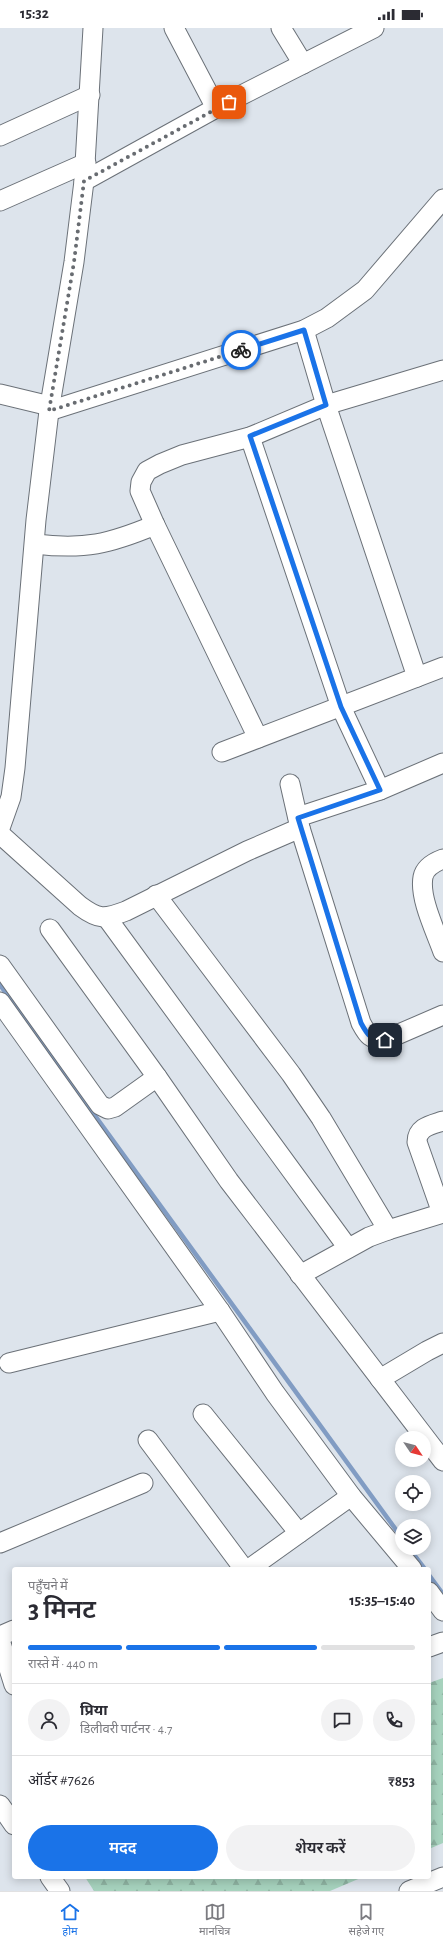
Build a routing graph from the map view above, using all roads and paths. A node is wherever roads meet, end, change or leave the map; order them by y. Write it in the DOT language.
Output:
graph roads {
  1 [pos="93,28"];
  2 [pos="174,28"];
  3 [pos="281,28"];
  4 [pos="374,28"];
  5 [pos="303,64"];
  6 [pos="90,95"];
  7 [pos="216,108"];
  8 [pos="0,136"];
  9 [pos="85,172"];
  10 [pos="443,199"];
  11 [pos="0,200"];
  12 [pos="304,330"];
  13 [pos="443,370"];
  14 [pos="0,394"];
  15 [pos="326,405"];
  16 [pos="49,408"];
  17 [pos="250,436"];
  18 [pos="155,525"];
  19 [pos="35,544"];
  20 [pos="443,667"];
  21 [pos="417,677"];
  22 [pos="341,707"];
  23 [pos="258,738"];
  24 [pos="222,752"];
  25 [pos="443,763"];
  26 [pos="8,770"];
  27 [pos="290,784"];
  28 [pos="380,790"];
  29 [pos="299,823"];
  30 [pos="0,828"];
  31 [pos="0,834"];
  32 [pos="443,859"];
  33 [pos="156,895"];
  34 [pos="107,918"];
  35 [pos="50,929"];
  36 [pos="443,952"];
  37 [pos="0,965"];
  38 [pos="0,1002"];
  39 [pos="443,1015"];
  40 [pos="157,1077"];
  41 [pos="443,1121"];
  42 [pos="443,1213"];
  43 [pos="388,1230"];
  44 [pos="348,1248"];
  45 [pos="300,1275"];
  46 [pos="220,1311"];
  47 [pos="443,1343"];
  48 [pos="9,1363"];
  49 [pos="380,1379"];
  50 [pos="203,1414"];
  51 [pos="148,1440"];
  52 [pos="443,1461"];
  53 [pos="143,1483"];
  54 [pos="351,1496"];
  55 [pos="299,1533"];
  56 [pos="0,1544"];
  57 [pos="243,1567"];
  58 [pos="252,1567"];
  59 [pos="410,1567"];
  60 [pos="431,1595"];
  61 [pos="443,1611"];
  62 [pos="12,1631"];
  63 [pos="0,1636"];
  64 [pos="0,1640"];
  65 [pos="443,1642"];
  66 [pos="431,1646"];
  67 [pos="12,1679"];
  68 [pos="12,1687"];
  69 [pos="0,1693"];
  70 [pos="5,1805"];
  71 [pos="12,1821"];
  72 [pos="443,1877"];
  73 [pos="51,1879"];
  74 [pos="60,1891"];
  75 [pos="409,1891"];
  1 -- 6 [label="street"];
  2 -- 7 [label="street"];
  3 -- 5 [label="street"];
  4 -- 5 [label="street"];
  5 -- 7 [label="street"];
  6 -- 8 [label="street"];
  6 -- 9 [label="street"];
  7 -- 9 [label="street"];
  9 -- 11 [label="street"];
  9 -- 16 [label="street"];
  10 -- 12 [label="street"];
  12 -- 15 [label="street"];
  12 -- 16 [label="street"];
  13 -- 15 [label="street"];
  14 -- 16 [label="street"];
  15 -- 17 [label="street"];
  15 -- 21 [label="street"];
  16 -- 19 [label="street"];
  17 -- 18 [label="street"];
  17 -- 22 [label="street"];
  18 -- 19 [label="street"];
  18 -- 23 [label="street"];
  19 -- 26 [label="street"];
  20 -- 21 [label="street"];
  21 -- 22 [label="street"];
  22 -- 23 [label="street"];
  22 -- 28 [label="street"];
  23 -- 24 [label="street"];
  25 -- 28 [label="street"];
  26 -- 30 [label="street"];
  27 -- 29 [label="street"];
  28 -- 29 [label="street"];
  29 -- 33 [label="street"];
  29 -- 39 [label="street"];
  31 -- 34 [label="street"];
  32 -- 36 [label="street"];
  33 -- 34 [label="street"];
  33 -- 43 [label="street"];
  34 -- 44 [label="street"];
  35 -- 40 [label="street"];
  37 -- 40 [label="street"];
  38 -- 46 [label="street"];
  40 -- 45 [label="street"];
  41 -- 42 [label="street"];
  42 -- 43 [label="street"];
  43 -- 44 [label="street"];
  44 -- 45 [label="street"];
  45 -- 49 [label="street"];
  46 -- 48 [label="street"];
  46 -- 54 [label="street"];
  47 -- 49 [label="street"];
  49 -- 52 [label="street"];
  50 -- 55 [label="street"];
  51 -- 57 [label="street"];
  53 -- 56 [label="street"];
  54 -- 55 [label="street"];
  54 -- 59 [label="street"];
  55 -- 58 [label="street"];
  60 -- 61 [label="street"];
  62 -- 63 [label="street"];
  64 -- 67 [label="street"];
  65 -- 66 [label="street"];
  68 -- 69 [label="street"];
  70 -- 71 [label="street"];
  72 -- 75 [label="street"];
  73 -- 74 [label="street"];
}
